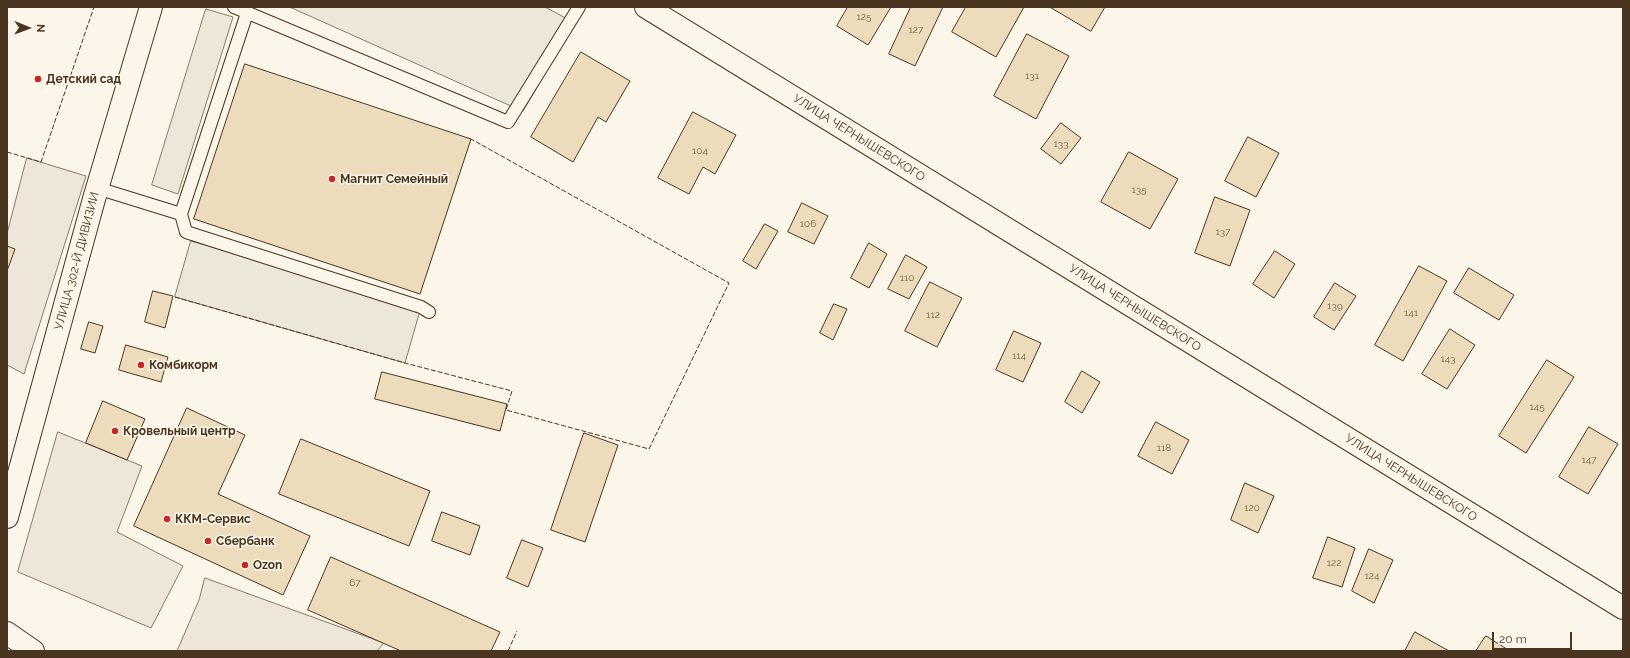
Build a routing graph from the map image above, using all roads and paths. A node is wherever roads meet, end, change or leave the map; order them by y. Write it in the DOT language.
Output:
graph roads {
  1 [pos="151,7"];
  2 [pos="234,7"];
  3 [pos="579,7"];
  4 [pos="646,7"];
  5 [pos="247,13"];
  6 [pos="97,188"];
  7 [pos="181,214"];
  8 [pos="429,312"];
  9 [pos="7,517"];
  10 [pos="1623,608"];
  11 [pos="7,633"];
  12 [pos="33,651"];
  1 -- 6 [label="street, УЛИЦА 302-Й ДИВИЗИИ"];
  2 -- 5 [label="lane"];
  3 -- 5 [label="lane"];
  4 -- 10 [label="street, УЛИЦА ЧЕРНЫШЕВСКОГО"];
  5 -- 7 [label="lane"];
  6 -- 7 [label="lane"];
  6 -- 9 [label="street, УЛИЦА 302-Й ДИВИЗИИ"];
  7 -- 8 [label="lane"];
  11 -- 12 [label="street"];
}
